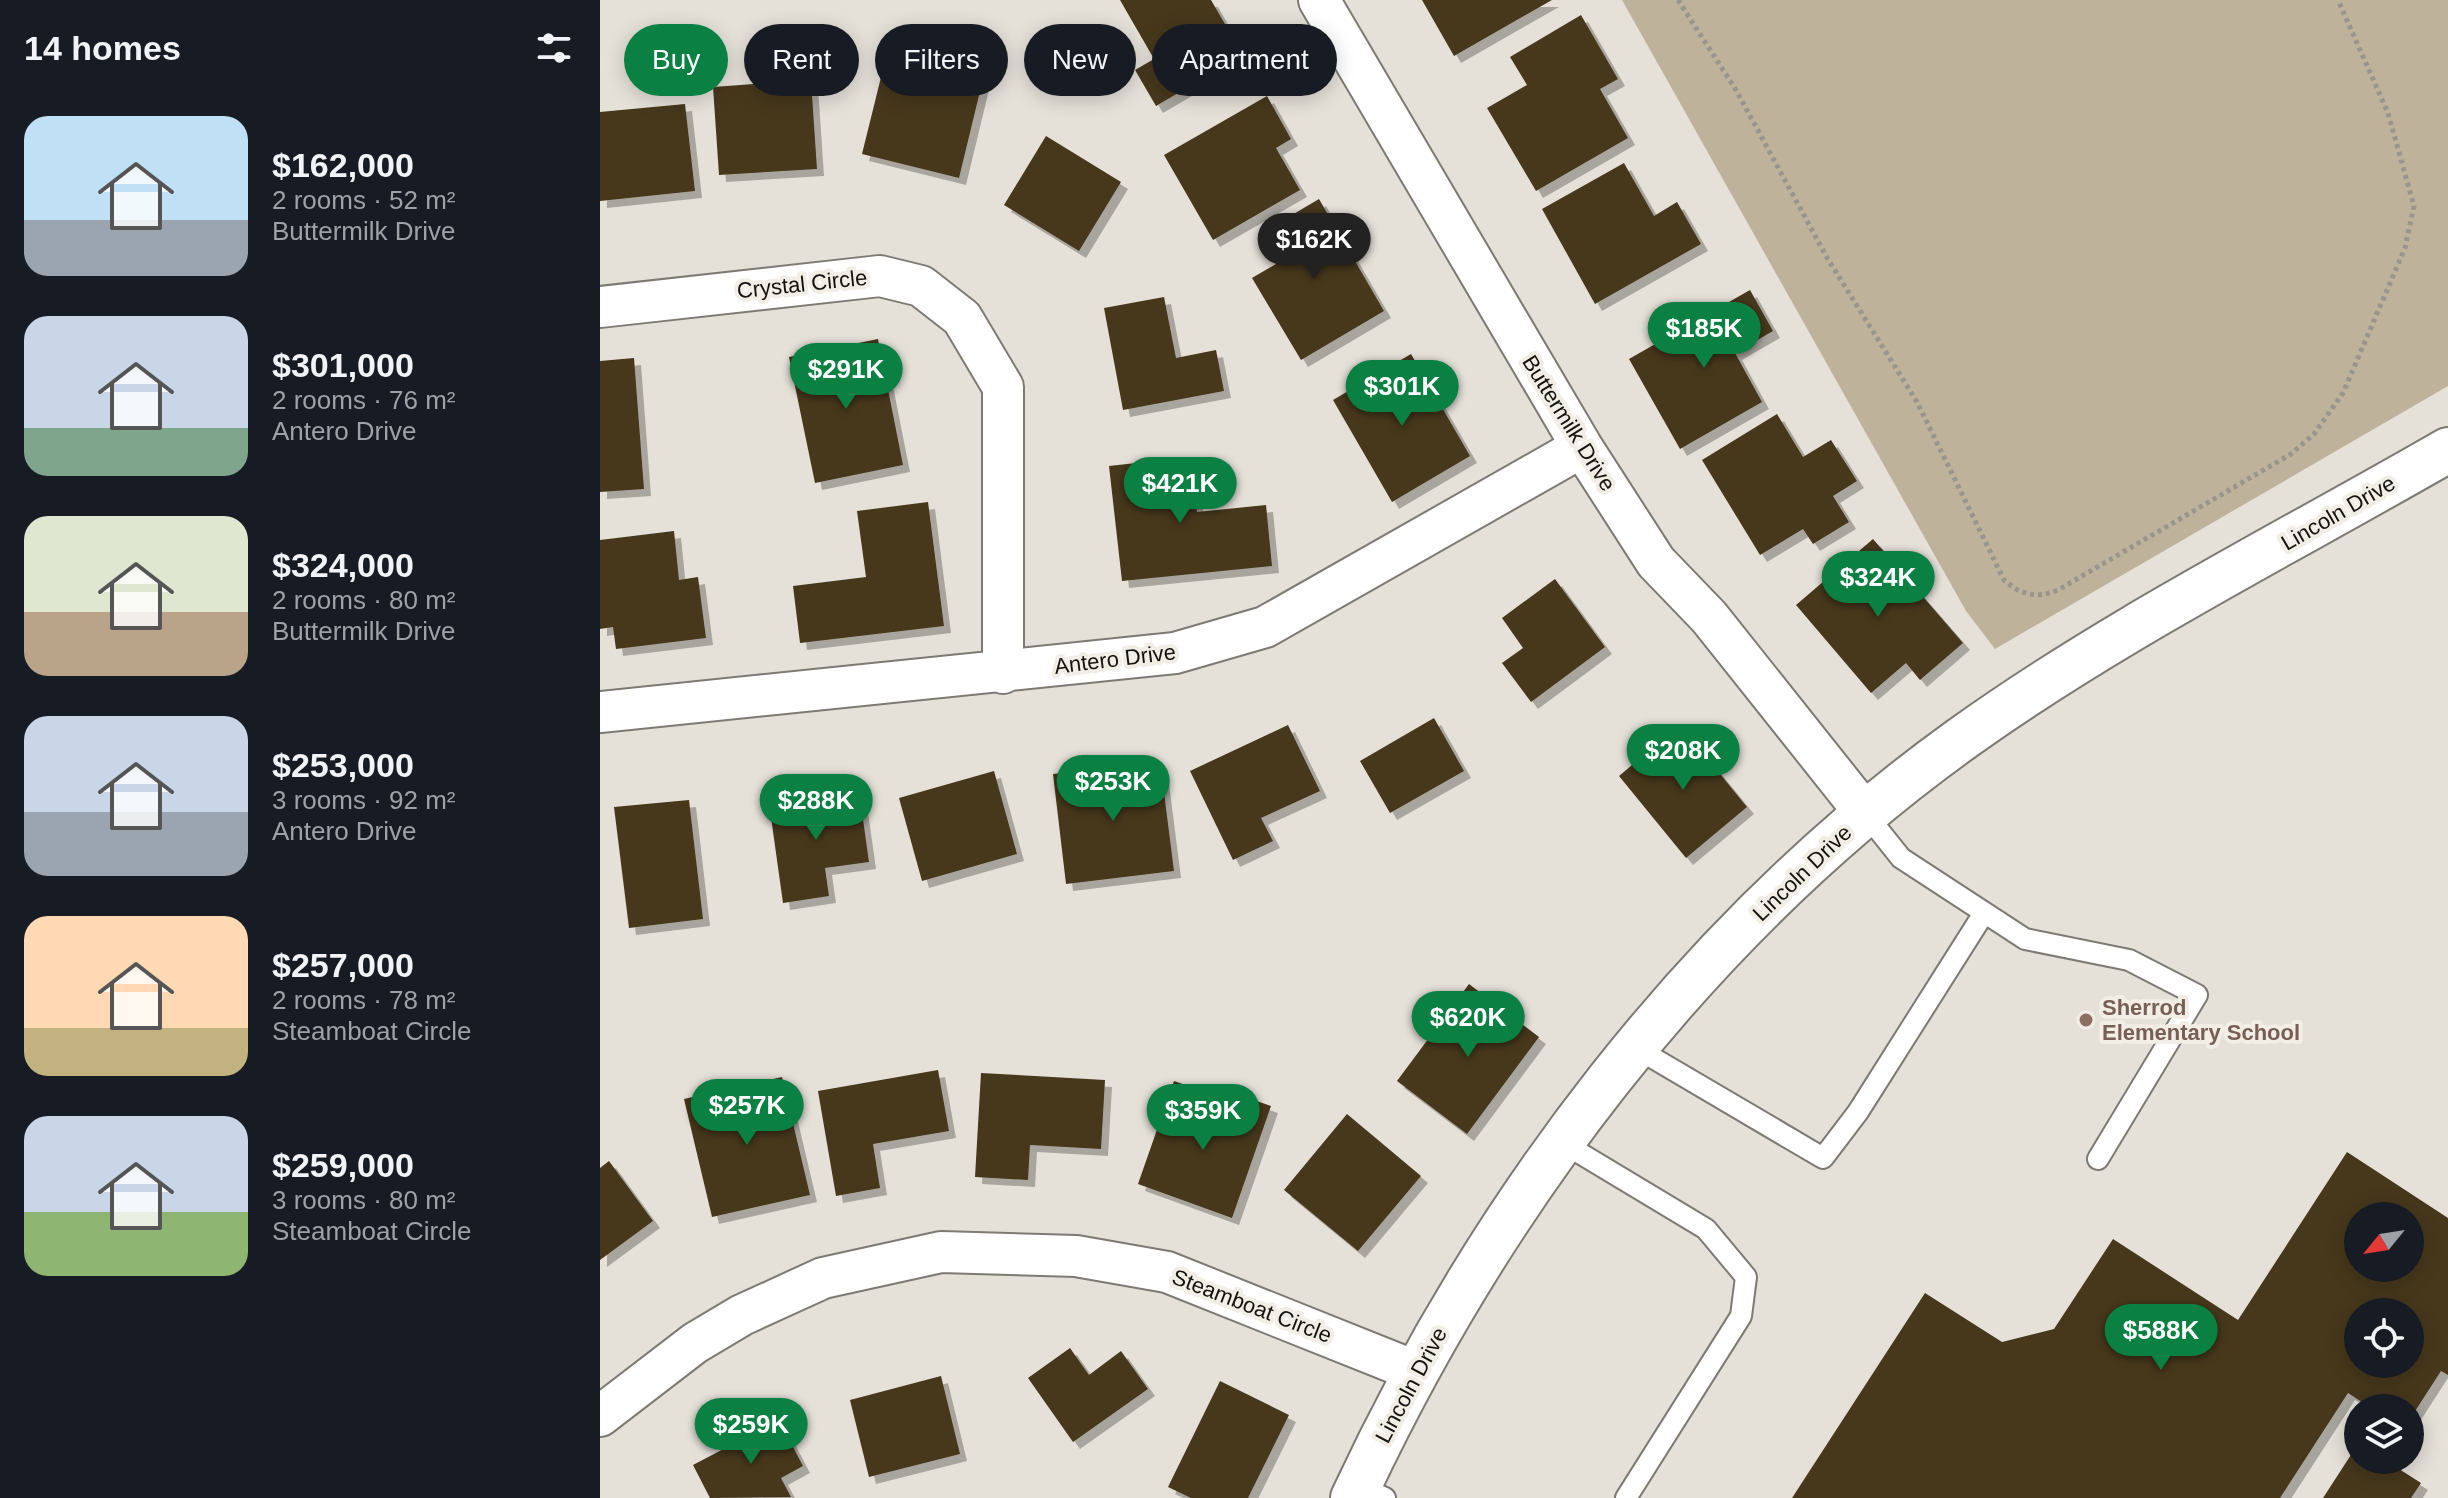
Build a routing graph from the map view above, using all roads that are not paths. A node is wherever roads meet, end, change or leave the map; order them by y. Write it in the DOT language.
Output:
graph roads {
  1 [pos="1319,0"];
  2 [pos="600,307"];
  3 [pos="1582,447"];
  4 [pos="2448,450"];
  5 [pos="1003,673"];
  6 [pos="600,712"];
  7 [pos="1865,813"];
  8 [pos="1984,913"];
  9 [pos="1636,1048"];
  10 [pos="1563,1143"];
  11 [pos="2098,1159"];
  12 [pos="1415,1371"];
  13 [pos="600,1416"];
  14 [pos="1366,1494"];
  15 [pos="1626,1498"];
  1 -- 3 [label="street, Buttermilk Drive"];
  2 -- 5 [label="street, Crystal Circle"];
  3 -- 5 [label="street, Antero Drive"];
  3 -- 7 [label="street, Buttermilk Drive"];
  4 -- 7 [label="street, Lincoln Drive"];
  5 -- 6 [label="street, Antero Drive"];
  7 -- 8 [label="lane"];
  7 -- 9 [label="street, Lincoln Drive"];
  8 -- 9 [label="lane"];
  8 -- 11 [label="lane"];
  9 -- 10 [label="street, Lincoln Drive"];
  10 -- 12 [label="street, Lincoln Drive"];
  10 -- 15 [label="lane"];
  12 -- 13 [label="street, Steamboat Circle"];
  12 -- 14 [label="street, Lincoln Drive"];
}
